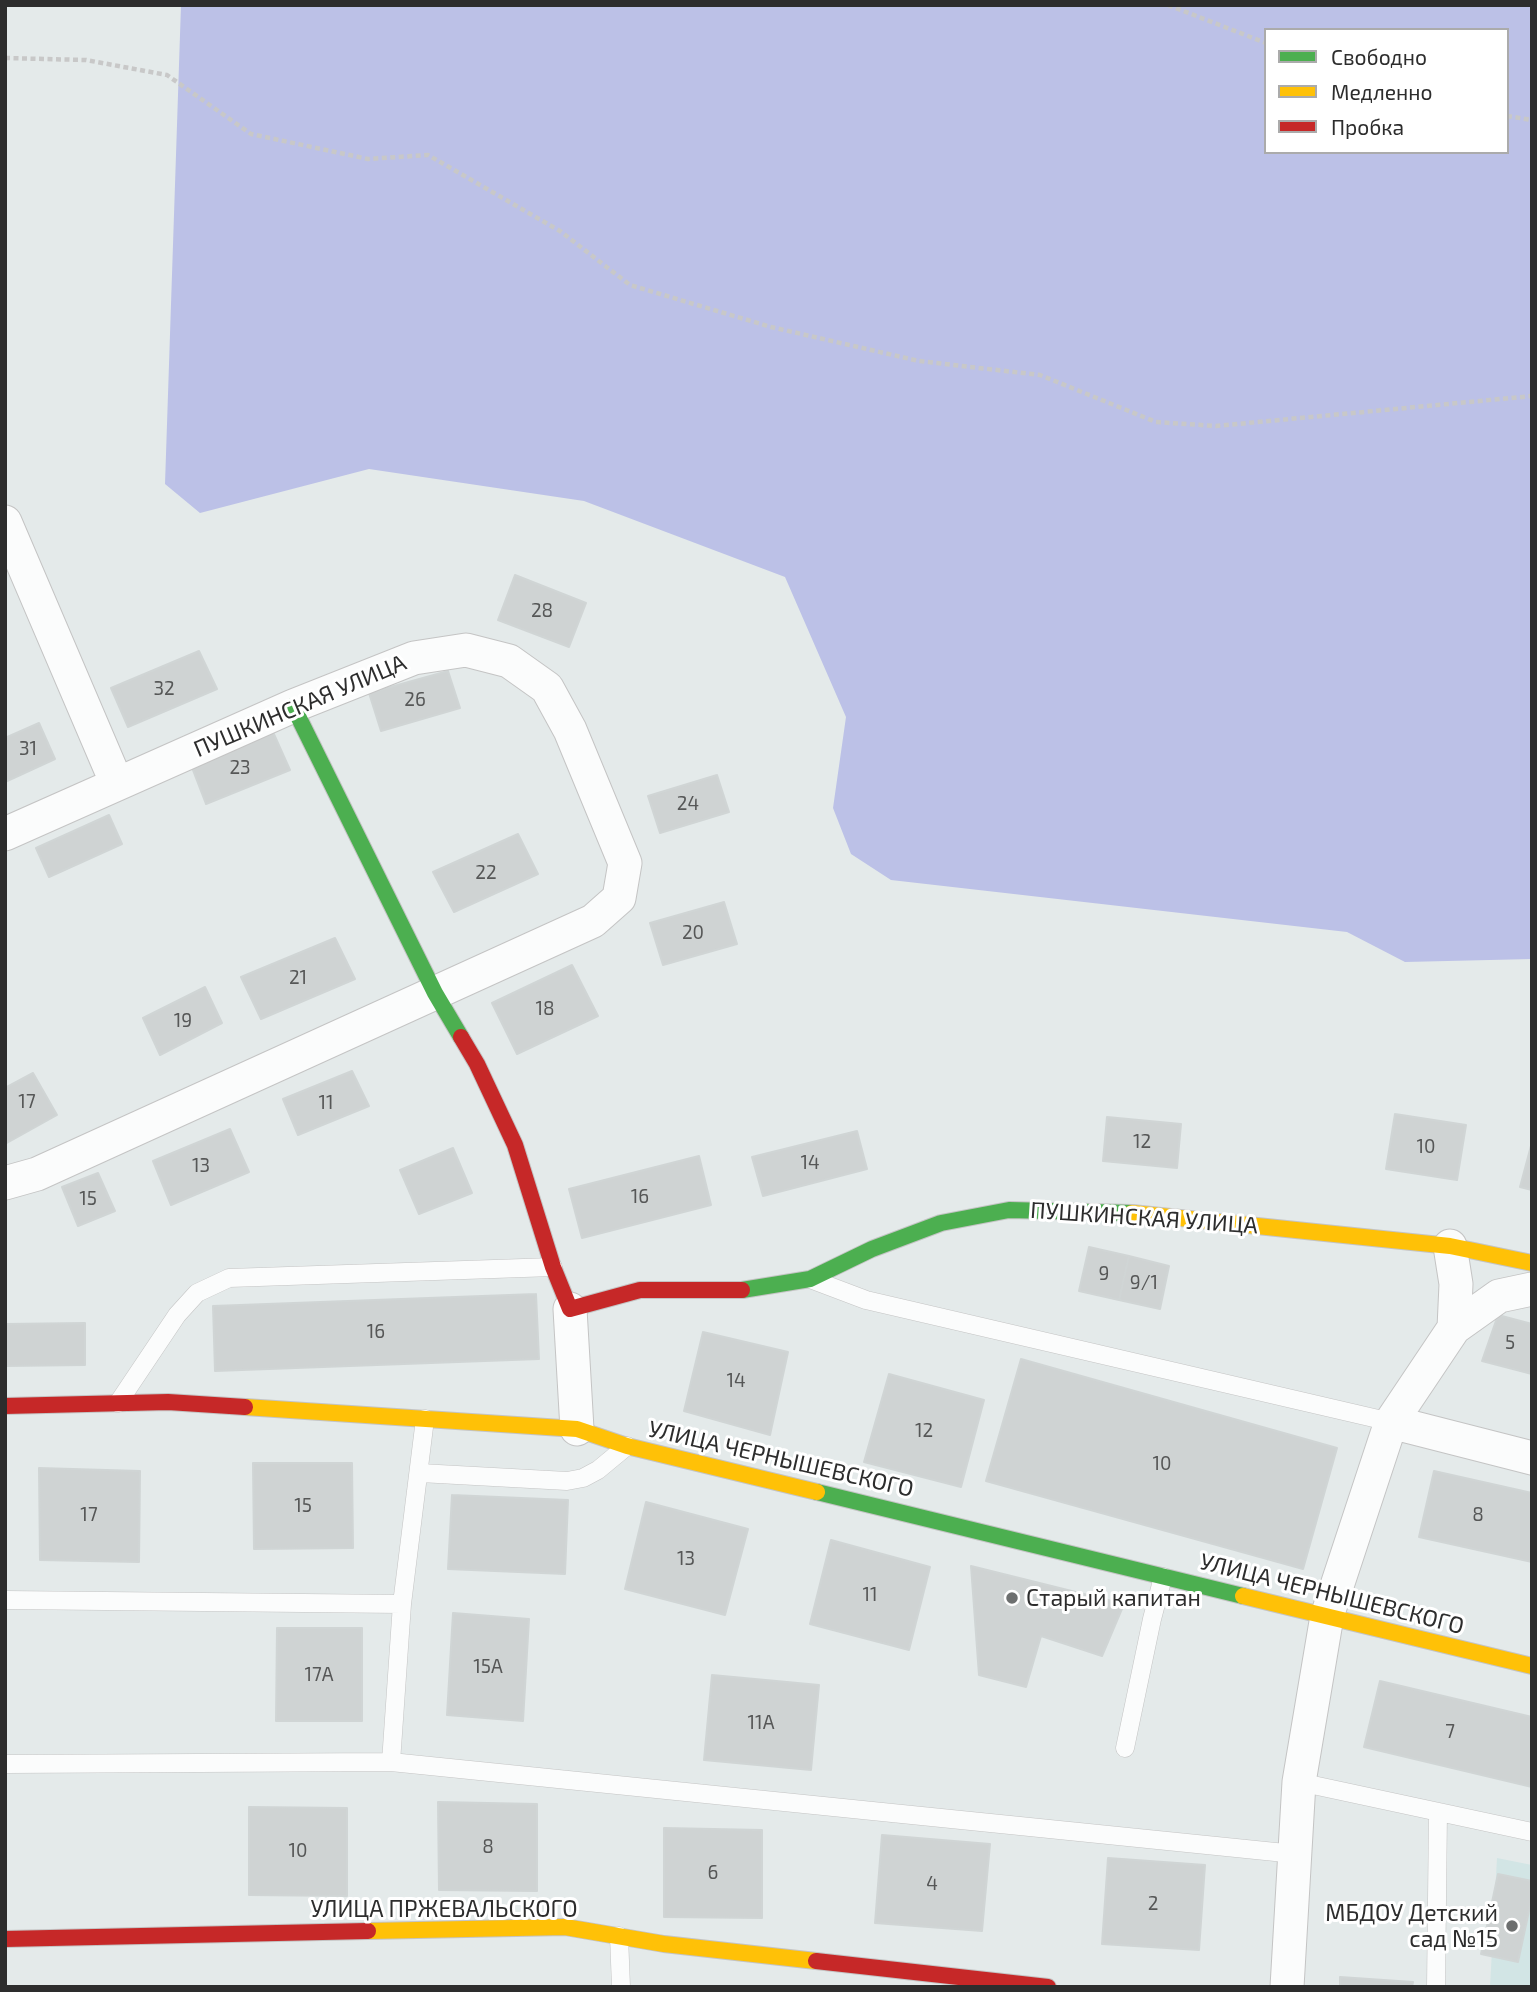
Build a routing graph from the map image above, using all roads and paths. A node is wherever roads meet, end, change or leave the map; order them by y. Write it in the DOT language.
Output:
graph roads {
  1 [pos="1168,5"];
  2 [pos="1264,42"];
  3 [pos="5,58"];
  4 [pos="1509,116"];
  5 [pos="1532,120"];
  6 [pos="1532,396"];
  7 [pos="5,522"];
  8 [pos="293,706"];
  9 [pos="117,784"];
  10 [pos="5,834"];
  11 [pos="435,993"];
  12 [pos="5,1183"];
  13 [pos="1450,1246"];
  14 [pos="1532,1263"];
  15 [pos="553,1267"];
  16 [pos="810,1279"];
  17 [pos="1532,1289"];
  18 [pos="570,1309"];
  19 [pos="1454,1328"];
  20 [pos="118,1403"];
  21 [pos="5,1406"];
  22 [pos="425,1419"];
  23 [pos="1391,1422"];
  24 [pos="577,1429"];
  25 [pos="627,1446"];
  26 [pos="1532,1458"];
  27 [pos="420,1473"];
  28 [pos="1163,1577"];
  29 [pos="5,1600"];
  30 [pos="402,1604"];
  31 [pos="1327,1616"];
  32 [pos="1532,1666"];
  33 [pos="1125,1748"];
  34 [pos="391,1762"];
  35 [pos="5,1764"];
  36 [pos="1299,1782"];
  37 [pos="1438,1812"];
  38 [pos="1532,1832"];
  39 [pos="1295,1854"];
  40 [pos="619,1936"];
  41 [pos="5,1939"];
  42 [pos="621,1987"];
  43 [pos="1048,1987"];
  44 [pos="1287,1987"];
  45 [pos="1436,1987"];
  1 -- 2 [label="path"];
  3 -- 6 [label="path"];
  4 -- 5 [label="path"];
  7 -- 9 [label="street"];
  8 -- 9 [label="street, ПУШКИНСКАЯ УЛИЦА"];
  8 -- 11 [label="street"];
  8 -- 11 [label="street, ПУШКИНСКАЯ УЛИЦА"];
  9 -- 10 [label="street, ПУШКИНСКАЯ УЛИЦА"];
  11 -- 12 [label="street, ПУШКИНСКАЯ УЛИЦА"];
  11 -- 15 [label="street"];
  13 -- 14 [label="street, ПУШКИНСКАЯ УЛИЦА"];
  13 -- 16 [label="street, ПУШКИНСКАЯ УЛИЦА"];
  13 -- 19 [label="street"];
  15 -- 18 [label="street"];
  15 -- 20 [label="lane"];
  16 -- 18 [label="street, ПУШКИНСКАЯ УЛИЦА"];
  16 -- 23 [label="lane"];
  17 -- 19 [label="street"];
  18 -- 24 [label="street"];
  19 -- 23 [label="street"];
  20 -- 21 [label="street, УЛИЦА ЧЕРНЫШЕВСКОГО"];
  20 -- 22 [label="street, УЛИЦА ЧЕРНЫШЕВСКОГО"];
  22 -- 24 [label="street, УЛИЦА ЧЕРНЫШЕВСКОГО"];
  22 -- 27 [label="lane"];
  23 -- 26 [label="street"];
  23 -- 31 [label="street"];
  24 -- 25 [label="street, УЛИЦА ЧЕРНЫШЕВСКОГО"];
  25 -- 27 [label="lane"];
  25 -- 28 [label="street, УЛИЦА ЧЕРНЫШЕВСКОГО"];
  27 -- 30 [label="lane"];
  28 -- 31 [label="street, УЛИЦА ЧЕРНЫШЕВСКОГО"];
  28 -- 33 [label="lane"];
  29 -- 30 [label="lane"];
  30 -- 34 [label="lane"];
  31 -- 32 [label="street, УЛИЦА ЧЕРНЫШЕВСКОГО"];
  31 -- 36 [label="street"];
  34 -- 35 [label="lane"];
  34 -- 39 [label="lane"];
  36 -- 37 [label="lane"];
  36 -- 39 [label="street"];
  37 -- 38 [label="lane"];
  37 -- 45 [label="lane"];
  39 -- 44 [label="street"];
  40 -- 41 [label="street, УЛИЦА ПРЖЕВАЛЬСКОГО"];
  40 -- 42 [label="lane"];
  40 -- 43 [label="street, УЛИЦА ПРЖЕВАЛЬСКОГО"];
}
